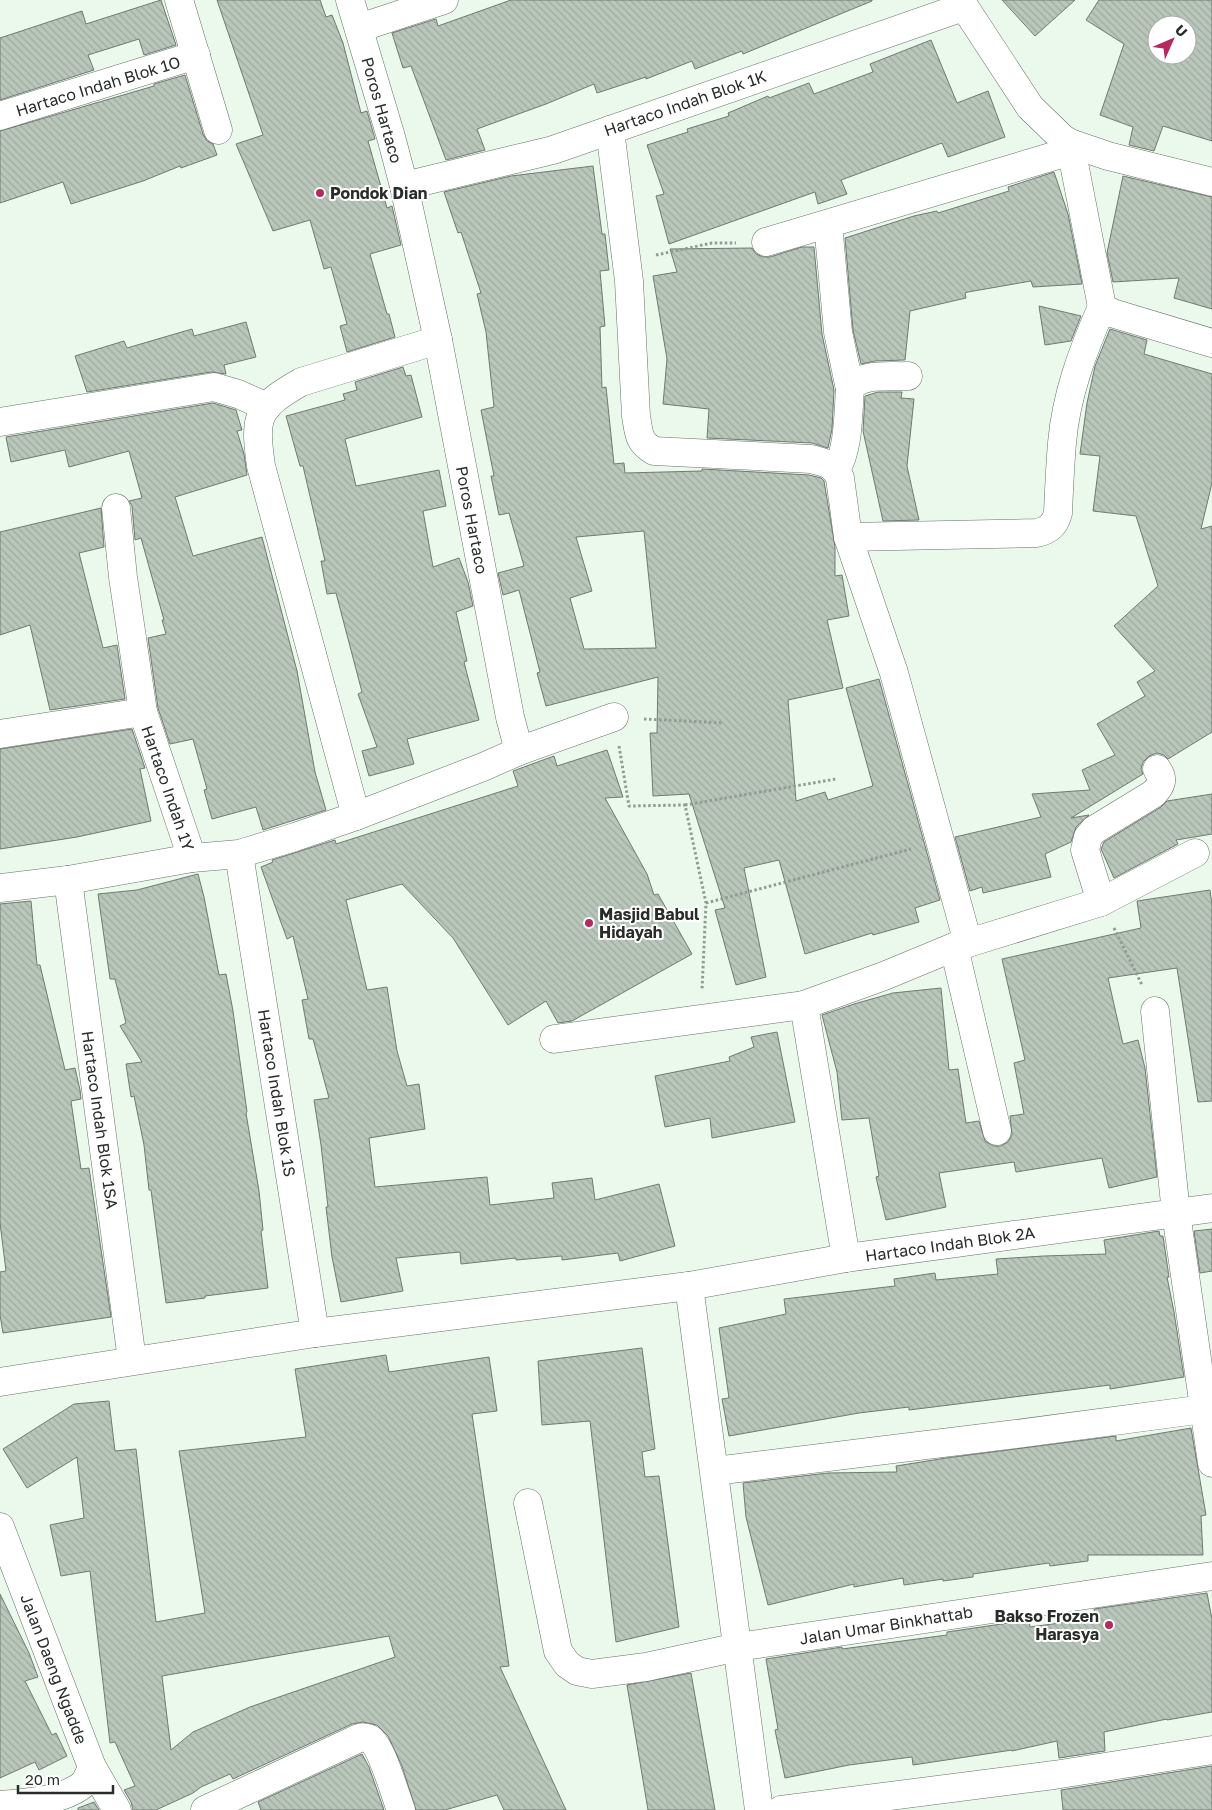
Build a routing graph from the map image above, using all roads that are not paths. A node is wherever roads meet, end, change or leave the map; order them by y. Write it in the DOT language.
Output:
graph roads {
  1 [pos="180,0"];
  2 [pos="350,0"];
  3 [pos="444,0"];
  4 [pos="961,4"];
  5 [pos="359,28"];
  6 [pos="196,55"];
  7 [pos="0,116"];
  8 [pos="218,130"];
  9 [pos="610,130"];
  10 [pos="1070,147"];
  11 [pos="1212,182"];
  12 [pos="404,186"];
  13 [pos="828,224"];
  14 [pos="766,242"];
  15 [pos="1102,307"];
  16 [pos="438,340"];
  17 [pos="1212,343"];
  18 [pos="908,376"];
  19 [pos="850,389"];
  20 [pos="266,407"];
  21 [pos="0,422"];
  22 [pos="836,469"];
  23 [pos="116,508"];
  24 [pos="848,537"];
  25 [pos="143,712"];
  26 [pos="614,717"];
  27 [pos="0,734"];
  28 [pos="519,751"];
  29 [pos="1157,769"];
  30 [pos="356,816"];
  31 [pos="1195,853"];
  32 [pos="239,854"];
  33 [pos="192,858"];
  34 [pos="68,880"];
  35 [pos="0,888"];
  36 [pos="1102,902"];
  37 [pos="961,945"];
  38 [pos="804,1005"];
  39 [pos="1155,1011"];
  40 [pos="554,1038"];
  41 [pos="997,1130"];
  42 [pos="1212,1208"];
  43 [pos="1176,1213"];
  44 [pos="846,1258"];
  45 [pos="689,1286"];
  46 [pos="315,1333"];
  47 [pos="132,1360"];
  48 [pos="0,1382"];
  49 [pos="1204,1408"];
  50 [pos="1212,1463"];
  51 [pos="715,1471"];
  52 [pos="528,1503"];
  53 [pos="0,1528"];
  54 [pos="1212,1576"];
  55 [pos="738,1647"];
  56 [pos="1212,1750"];
  57 [pos="92,1767"];
  58 [pos="0,1805"];
  59 [pos="32,1806"];
  60 [pos="219,1807"];
  61 [pos="117,1810"];
  62 [pos="401,1810"];
  63 [pos="759,1810"];
  64 [pos="781,1810"];
  1 -- 6 [label="street"];
  2 -- 5 [label="street, Poros Hartaco"];
  3 -- 5 [label="street"];
  4 -- 9 [label="street, Hartaco Indah Blok 1K"];
  4 -- 10 [label="street, Hartaco Indah Blok 1K"];
  5 -- 12 [label="street, Poros Hartaco"];
  6 -- 7 [label="street, Hartaco Indah Blok 1O"];
  6 -- 8 [label="street"];
  9 -- 12 [label="street, Hartaco Indah Blok 1K"];
  9 -- 22 [label="street"];
  10 -- 11 [label="street, Hartaco Indah Blok 1K"];
  10 -- 13 [label="street"];
  10 -- 15 [label="street"];
  12 -- 16 [label="street, Poros Hartaco"];
  13 -- 14 [label="street"];
  13 -- 19 [label="street"];
  15 -- 17 [label="street"];
  15 -- 24 [label="street"];
  16 -- 20 [label="street"];
  16 -- 28 [label="street, Poros Hartaco"];
  18 -- 19 [label="street"];
  19 -- 22 [label="street"];
  20 -- 21 [label="street"];
  20 -- 30 [label="street"];
  22 -- 24 [label="street"];
  23 -- 25 [label="street"];
  24 -- 37 [label="street"];
  25 -- 27 [label="street, Hartaco Indah 1Y"];
  25 -- 33 [label="street, Hartaco Indah 1Y"];
  26 -- 28 [label="street"];
  28 -- 30 [label="street"];
  29 -- 36 [label="street"];
  30 -- 32 [label="street"];
  31 -- 36 [label="street"];
  32 -- 33 [label="street"];
  32 -- 46 [label="street, Hartaco Indah Blok 1S"];
  33 -- 34 [label="street"];
  34 -- 35 [label="street"];
  34 -- 47 [label="street, Hartaco Indah Blok 1SA"];
  36 -- 37 [label="street"];
  37 -- 38 [label="street"];
  37 -- 41 [label="street"];
  38 -- 40 [label="street"];
  38 -- 44 [label="street"];
  39 -- 43 [label="street"];
  42 -- 43 [label="street, Hartaco Indah Blok 2A"];
  43 -- 44 [label="street, Hartaco Indah Blok 2A"];
  43 -- 49 [label="street"];
  44 -- 45 [label="street, Hartaco Indah Blok 2A"];
  45 -- 46 [label="street, Hartaco Indah Blok 2A"];
  45 -- 51 [label="street"];
  46 -- 47 [label="street, Hartaco Indah Blok 2A"];
  47 -- 48 [label="street, Hartaco Indah Blok 2A"];
  49 -- 50 [label="street"];
  49 -- 51 [label="street"];
  51 -- 55 [label="street"];
  52 -- 55 [label="street, Jalan Umar Binkhattab"];
  53 -- 57 [label="street, Jalan Daeng Ngadde"];
  54 -- 55 [label="street, Jalan Umar Binkhattab"];
  55 -- 63 [label="street"];
  56 -- 64 [label="street"];
  57 -- 59 [label="street"];
  57 -- 61 [label="street, Jalan Daeng Ngadde"];
  58 -- 59 [label="street"];
  60 -- 62 [label="street"];
}
